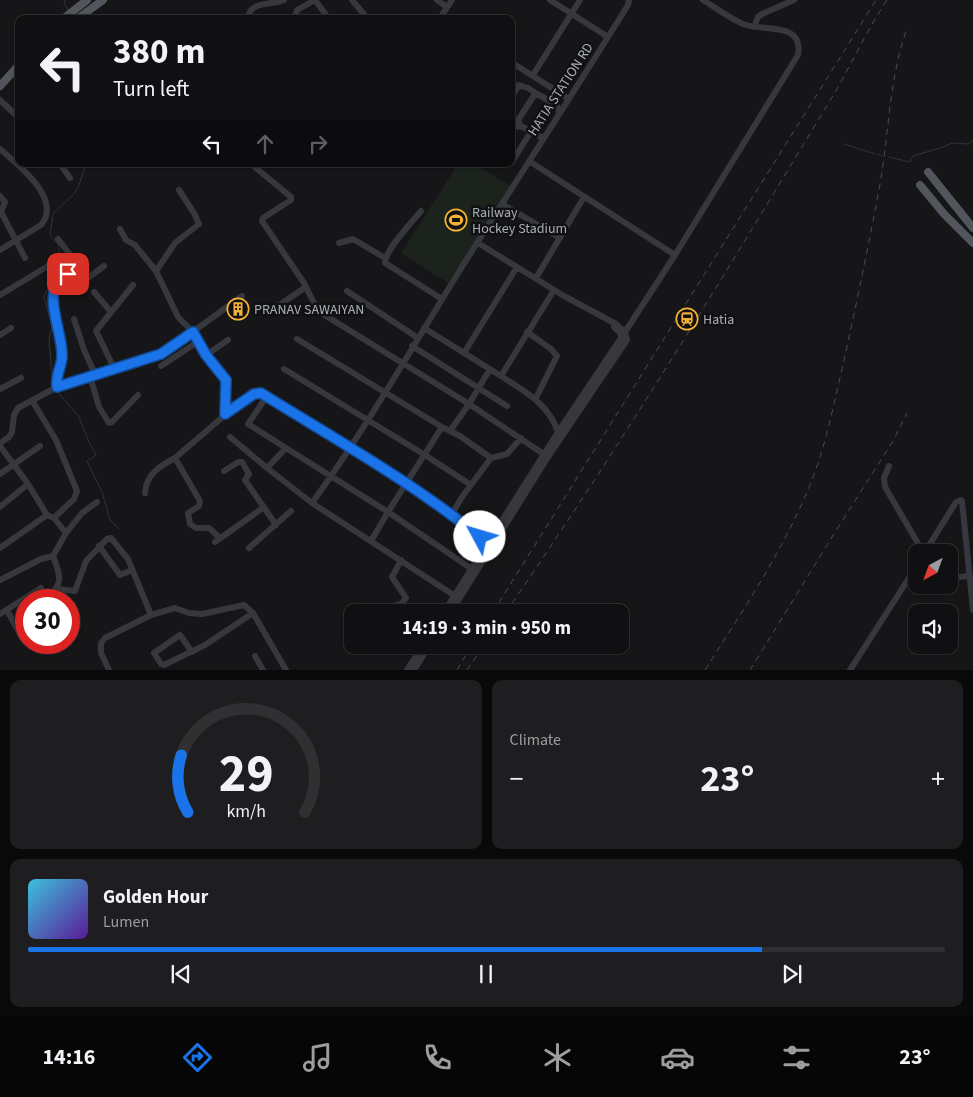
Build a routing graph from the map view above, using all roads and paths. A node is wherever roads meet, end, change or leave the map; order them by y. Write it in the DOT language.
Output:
graph roads {
  1 [pos="87,0"];
  2 [pos="103,0"];
  3 [pos="284,0"];
  4 [pos="315,0"];
  5 [pos="352,0"];
  6 [pos="437,0"];
  7 [pos="452,0"];
  8 [pos="580,0"];
  9 [pos="629,0"];
  10 [pos="703,0"];
  11 [pos="794,0"];
  12 [pos="553,1"];
  13 [pos="777,3"];
  14 [pos="78,7"];
  15 [pos="447,7"];
  16 [pos="571,13"];
  17 [pos="68,15"];
  18 [pos="81,15"];
  19 [pos="84,15"];
  20 [pos="249,15"];
  21 [pos="297,15"];
  22 [pos="326,15"];
  23 [pos="363,15"];
  24 [pos="442,15"];
  25 [pos="754,27"];
  26 [pos="608,37"];
  27 [pos="515,64"];
  28 [pos="15,69"];
  29 [pos="533,75"];
  30 [pos="0,86"];
  31 [pos="515,92"];
  32 [pos="537,94"];
  33 [pos="569,99"];
  34 [pos="0,100"];
  35 [pos="550,101"];
  36 [pos="560,113"];
  37 [pos="15,114"];
  38 [pos="515,125"];
  39 [pos="515,127"];
  40 [pos="532,131"];
  41 [pos="542,140"];
  42 [pos="0,149"];
  43 [pos="515,157"];
  44 [pos="529,161"];
  45 [pos="15,163"];
  46 [pos="515,164"];
  47 [pos="20,167"];
  48 [pos="62,167"];
  49 [pos="255,167"];
  50 [pos="524,169"];
  51 [pos="928,172"];
  52 [pos="70,178"];
  53 [pos="920,185"];
  54 [pos="179,190"];
  55 [pos="0,196"];
  56 [pos="584,197"];
  57 [pos="502,204"];
  58 [pos="421,211"];
  59 [pos="973,228"];
  60 [pos="120,229"];
  61 [pos="560,238"];
  62 [pos="58,239"];
  63 [pos="15,241"];
  64 [pos="339,243"];
  65 [pos="478,243"];
  66 [pos="973,244"];
  67 [pos="0,250"];
  68 [pos="675,255"];
  69 [pos="25,258"];
  70 [pos="385,258"];
  71 [pos="48,266"];
  72 [pos="77,266"];
  73 [pos="104,266"];
  74 [pos="517,267"];
  75 [pos="156,271"];
  76 [pos="536,278"];
  77 [pos="133,285"];
  78 [pos="306,287"];
  79 [pos="554,290"];
  80 [pos="94,292"];
  81 [pos="347,292"];
  82 [pos="0,295"];
  83 [pos="242,296"];
  84 [pos="442,299"];
  85 [pos="272,310"];
  86 [pos="111,312"];
  87 [pos="74,319"];
  88 [pos="606,320"];
  89 [pos="11,328"];
  90 [pos="424,328"];
  91 [pos="193,332"];
  92 [pos="527,332"];
  93 [pos="625,332"];
  94 [pos="0,335"];
  95 [pos="418,338"];
  96 [pos="297,339"];
  97 [pos="228,340"];
  98 [pos="199,341"];
  99 [pos="412,346"];
  100 [pos="464,353"];
  101 [pos="206,355"];
  102 [pos="402,363"];
  103 [pos="162,366"];
  104 [pos="114,368"];
  105 [pos="284,369"];
  106 [pos="490,369"];
  107 [pos="93,375"];
  108 [pos="501,376"];
  109 [pos="21,378"];
  110 [pos="57,387"];
  111 [pos="1,388"];
  112 [pos="479,388"];
  113 [pos="385,392"];
  114 [pos="138,395"];
  115 [pos="266,396"];
  116 [pos="536,398"];
  117 [pos="33,402"];
  118 [pos="469,404"];
  119 [pos="507,406"];
  120 [pos="225,414"];
  121 [pos="367,420"];
  122 [pos="442,427"];
  123 [pos="450,431"];
  124 [pos="558,432"];
  125 [pos="230,438"];
  126 [pos="521,438"];
  127 [pos="0,445"];
  128 [pos="40,446"];
  129 [pos="349,447"];
  130 [pos="286,448"];
  131 [pos="425,455"];
  132 [pos="546,456"];
  133 [pos="175,458"];
  134 [pos="491,458"];
  135 [pos="258,461"];
  136 [pos="13,463"];
  137 [pos="889,466"];
  138 [pos="267,468"];
  139 [pos="248,469"];
  140 [pos="224,471"];
  141 [pos="0,474"];
  142 [pos="331,477"];
  143 [pos="406,483"];
  144 [pos="28,484"];
  145 [pos="471,485"];
  146 [pos="145,493"];
  147 [pos="97,502"];
  148 [pos="312,503"];
  149 [pos="0,507"];
  150 [pos="264,507"];
  151 [pos="292,511"];
  152 [pos="388,512"];
  153 [pos="452,514"];
  154 [pos="50,517"];
  155 [pos="276,525"];
  156 [pos="66,533"];
  157 [pos="371,541"];
  158 [pos="919,544"];
  159 [pos="929,544"];
  160 [pos="99,546"];
  161 [pos="490,546"];
  162 [pos="0,548"];
  163 [pos="249,548"];
  164 [pos="53,556"];
  165 [pos="401,560"];
  166 [pos="472,569"];
  167 [pos="132,570"];
  168 [pos="969,576"];
  169 [pos="958,577"];
  170 [pos="0,580"];
  171 [pos="908,582"];
  172 [pos="41,588"];
  173 [pos="57,589"];
  174 [pos="76,589"];
  175 [pos="455,596"];
  176 [pos="397,604"];
  177 [pos="450,604"];
  178 [pos="456,604"];
  179 [pos="7,610"];
  180 [pos="973,610"];
  181 [pos="253,613"];
  182 [pos="0,614"];
  183 [pos="151,615"];
  184 [pos="15,625"];
  185 [pos="192,652"];
  186 [pos="417,654"];
  187 [pos="424,654"];
  188 [pos="255,656"];
  189 [pos="109,670"];
  190 [pos="263,670"];
  191 [pos="286,670"];
  192 [pos="407,670"];
  193 [pos="414,670"];
  194 [pos="850,670"];
  1 -- 14 [label="main road"];
  2 -- 19 [label="main road"];
  3 -- 20 [label="street"];
  4 -- 21 [label="street"];
  4 -- 22 [label="street"];
  5 -- 23 [label="street"];
  6 -- 15 [label="street"];
  7 -- 15 [label="street"];
  8 -- 16 [label="street"];
  9 -- 26 [label="street, HATIA STATION RD"];
  10 -- 25 [label="street"];
  11 -- 13 [label="street"];
  12 -- 16 [label="street"];
  13 -- 25 [label="street"];
  14 -- 17 [label="main road"];
  14 -- 18 [label="street"];
  15 -- 24 [label="street"];
  16 -- 26 [label="street"];
  16 -- 29 [label="street"];
  25 -- 68 [label="street"];
  26 -- 33 [label="street, HATIA STATION RD"];
  27 -- 29 [label="street"];
  28 -- 30 [label="main road"];
  29 -- 33 [label="street"];
  31 -- 32 [label="street"];
  32 -- 35 [label="street"];
  32 -- 38 [label="street"];
  33 -- 36 [label="street, HATIA STATION RD"];
  34 -- 37 [label="street"];
  35 -- 36 [label="street"];
  35 -- 40 [label="street"];
  36 -- 41 [label="street, HATIA STATION RD"];
  39 -- 40 [label="street"];
  40 -- 41 [label="street"];
  40 -- 43 [label="street"];
  41 -- 44 [label="street, HATIA STATION RD"];
  42 -- 45 [label="street"];
  44 -- 50 [label="street, HATIA STATION RD"];
  44 -- 56 [label="street"];
  46 -- 50 [label="street"];
  47 -- 63 [label="street"];
  48 -- 52 [label="street"];
  49 -- 78 [label="street"];
  50 -- 57 [label="street, HATIA STATION RD"];
  51 -- 59 [label="main road"];
  53 -- 66 [label="main road"];
  54 -- 75 [label="street"];
  55 -- 63 [label="street"];
  56 -- 61 [label="street"];
  56 -- 68 [label="street"];
  57 -- 61 [label="street"];
  57 -- 65 [label="street, HATIA STATION RD"];
  58 -- 70 [label="street"];
  60 -- 75 [label="street"];
  61 -- 76 [label="street"];
  62 -- 72 [label="street"];
  63 -- 67 [label="street"];
  63 -- 69 [label="street"];
  64 -- 70 [label="street"];
  65 -- 74 [label="street"];
  65 -- 84 [label="street, HATIA STATION RD"];
  68 -- 93 [label="street"];
  70 -- 84 [label="street"];
  71 -- 82 [label="street"];
  72 -- 73 [label="street"];
  72 -- 110 [label="street"];
  74 -- 76 [label="street"];
  74 -- 100 [label="street"];
  75 -- 91 [label="street"];
  76 -- 79 [label="street"];
  77 -- 86 [label="street"];
  78 -- 85 [label="street"];
  78 -- 102 [label="street"];
  79 -- 88 [label="street"];
  79 -- 92 [label="street"];
  80 -- 86 [label="street"];
  81 -- 95 [label="street"];
  83 -- 91 [label="street"];
  84 -- 90 [label="street, HATIA STATION RD"];
  86 -- 104 [label="street"];
  87 -- 107 [label="street"];
  88 -- 93 [label="street"];
  88 -- 124 [label="street"];
  89 -- 94 [label="street"];
  90 -- 95 [label="street, HATIA STATION RD"];
  90 -- 100 [label="street"];
  91 -- 98 [label="street"];
  91 -- 104 [label="street"];
  92 -- 108 [label="street"];
  92 -- 116 [label="street"];
  93 -- 132 [label="street"];
  95 -- 99 [label="street, HATIA STATION RD"];
  96 -- 113 [label="street"];
  97 -- 101 [label="street"];
  98 -- 101 [label="street"];
  98 -- 103 [label="street"];
  99 -- 102 [label="street, HATIA STATION RD"];
  99 -- 112 [label="street"];
  100 -- 106 [label="street"];
  101 -- 120 [label="street"];
  102 -- 113 [label="street, HATIA STATION RD"];
  102 -- 118 [label="street"];
  104 -- 107 [label="street"];
  105 -- 121 [label="street"];
  106 -- 108 [label="street"];
  106 -- 112 [label="street"];
  107 -- 110 [label="street"];
  107 -- 114 [label="street"];
  108 -- 116 [label="street"];
  109 -- 111 [label="street"];
  110 -- 117 [label="street"];
  112 -- 118 [label="street"];
  112 -- 119 [label="street"];
  113 -- 121 [label="street, HATIA STATION RD"];
  113 -- 122 [label="street"];
  115 -- 120 [label="street"];
  115 -- 129 [label="street"];
  115 -- 130 [label="street"];
  116 -- 124 [label="street"];
  117 -- 127 [label="street"];
  117 -- 154 [label="street"];
  118 -- 123 [label="street"];
  118 -- 126 [label="street"];
  120 -- 133 [label="street"];
  121 -- 129 [label="street, HATIA STATION RD"];
  121 -- 131 [label="street"];
  122 -- 123 [label="street"];
  122 -- 131 [label="street"];
  123 -- 134 [label="street"];
  124 -- 132 [label="street"];
  125 -- 135 [label="street"];
  126 -- 132 [label="street"];
  126 -- 134 [label="street"];
  127 -- 136 [label="street"];
  128 -- 136 [label="street"];
  129 -- 142 [label="street, HATIA STATION RD"];
  129 -- 143 [label="street"];
  130 -- 138 [label="street"];
  130 -- 142 [label="street"];
  131 -- 143 [label="street"];
  131 -- 145 [label="street"];
  132 -- 161 [label="street"];
  133 -- 146 [label="street"];
  133 -- 150 [label="street"];
  134 -- 145 [label="street"];
  135 -- 138 [label="street"];
  135 -- 139 [label="street"];
  136 -- 141 [label="street"];
  136 -- 144 [label="street"];
  137 -- 158 [label="street"];
  138 -- 148 [label="street"];
  139 -- 140 [label="street"];
  139 -- 150 [label="street"];
  142 -- 148 [label="street, HATIA STATION RD"];
  142 -- 152 [label="street"];
  143 -- 152 [label="street"];
  143 -- 153 [label="street"];
  144 -- 149 [label="street"];
  144 -- 154 [label="street"];
  145 -- 153 [label="street"];
  147 -- 156 [label="street"];
  148 -- 157 [label="street"];
  150 -- 155 [label="street"];
  151 -- 155 [label="street"];
  152 -- 157 [label="street"];
  152 -- 166 [label="street"];
  153 -- 161 [label="street"];
  154 -- 156 [label="street"];
  154 -- 162 [label="street"];
  155 -- 163 [label="street"];
  156 -- 164 [label="street"];
  157 -- 165 [label="street"];
  159 -- 168 [label="street"];
  160 -- 167 [label="street"];
  160 -- 167 [label="street"];
  160 -- 174 [label="street"];
  161 -- 166 [label="street"];
  161 -- 178 [label="street"];
  164 -- 170 [label="street"];
  164 -- 173 [label="street"];
  165 -- 175 [label="street"];
  165 -- 176 [label="street"];
  166 -- 175 [label="street"];
  167 -- 183 [label="street"];
  168 -- 169 [label="street"];
  168 -- 180 [label="street"];
  171 -- 194 [label="street"];
  172 -- 179 [label="street"];
  175 -- 177 [label="street"];
  179 -- 182 [label="street"];
  179 -- 184 [label="street"];
  181 -- 183 [label="street"];
  181 -- 185 [label="street"];
  181 -- 191 [label="street"];
  183 -- 189 [label="street"];
  185 -- 185 [label="street"];
  186 -- 192 [label="street"];
  187 -- 193 [label="street"];
  188 -- 190 [label="street"];
}
